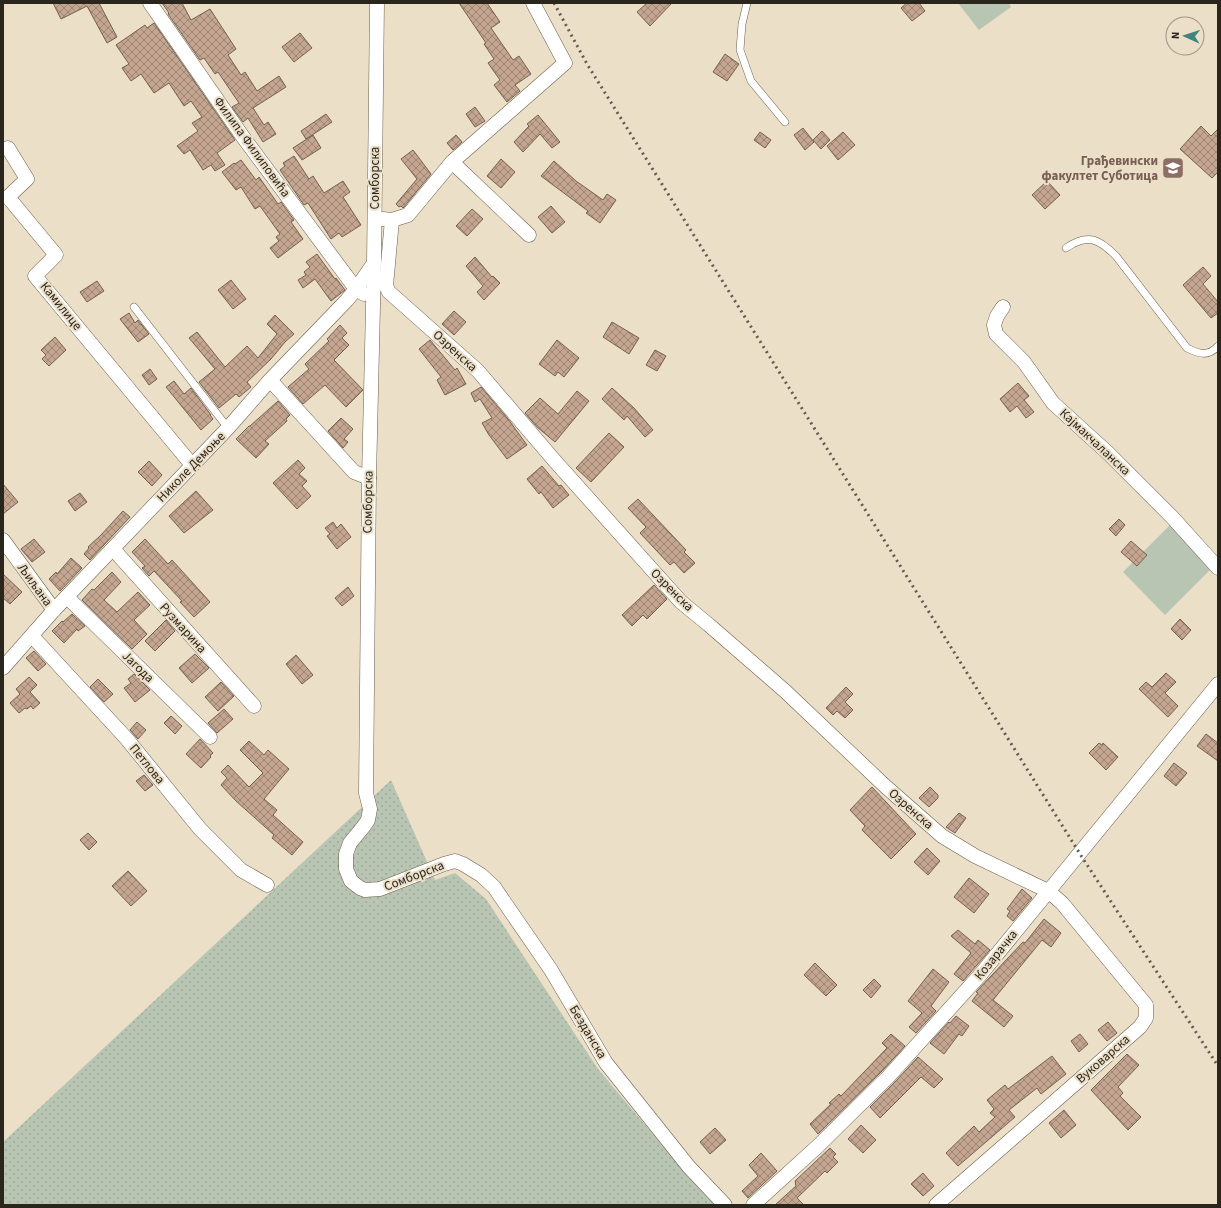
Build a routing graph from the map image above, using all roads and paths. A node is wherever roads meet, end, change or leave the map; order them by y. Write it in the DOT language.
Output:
graph roads {
  1 [pos="150,3"];
  2 [pos="377,3"];
  3 [pos="533,3"];
  4 [pos="748,3"];
  5 [pos="785,122"];
  6 [pos="8,148"];
  7 [pos="452,162"];
  8 [pos="375,218"];
  9 [pos="392,220"];
  10 [pos="529,235"];
  11 [pos="1066,248"];
  12 [pos="374,263"];
  13 [pos="356,289"];
  14 [pos="374,300"];
  15 [pos="134,307"];
  16 [pos="1003,307"];
  17 [pos="1218,346"];
  18 [pos="270,380"];
  19 [pos="228,428"];
  20 [pos="192,465"];
  21 [pos="369,478"];
  22 [pos="3,540"];
  23 [pos="113,549"];
  24 [pos="1218,568"];
  25 [pos="67,597"];
  26 [pos="54,610"];
  27 [pos="32,636"];
  28 [pos="3,668"];
  29 [pos="1218,684"];
  30 [pos="254,706"];
  31 [pos="210,737"];
  32 [pos="455,861"];
  33 [pos="267,885"];
  34 [pos="1048,890"];
  35 [pos="725,1205"];
  36 [pos="753,1205"];
  37 [pos="936,1205"];
  1 -- 13 [label="street, Филипа Филиповића"];
  2 -- 8 [label="street, Сомборска"];
  3 -- 7 [label="street"];
  4 -- 5 [label="lane"];
  6 -- 20 [label="street, Камилице"];
  7 -- 9 [label="street"];
  7 -- 10 [label="street"];
  8 -- 9 [label="street"];
  8 -- 12 [label="street, Сомборска"];
  9 -- 34 [label="street, Озренска"];
  11 -- 17 [label="lane"];
  12 -- 13 [label="street, Николе Демоње"];
  12 -- 14 [label="street, Сомборска"];
  13 -- 14 [label="street"];
  13 -- 18 [label="street, Николе Демоње"];
  14 -- 21 [label="street, Сомборска"];
  15 -- 19 [label="lane"];
  16 -- 24 [label="street, Кајмакчаланска"];
  18 -- 19 [label="street, Николе Демоње"];
  18 -- 21 [label="street"];
  19 -- 20 [label="street, Николе Демоње"];
  20 -- 23 [label="street, Николе Демоње"];
  21 -- 32 [label="street, Сомборска"];
  22 -- 26 [label="street, Љиљана"];
  23 -- 25 [label="street, Николе Демоње"];
  23 -- 30 [label="street, Рузмарина"];
  25 -- 26 [label="street, Николе Демоње"];
  25 -- 31 [label="street, Јагода"];
  26 -- 27 [label="street, Николе Демоње"];
  27 -- 28 [label="street, Николе Демоње"];
  27 -- 33 [label="street, Петлова"];
  29 -- 34 [label="street, Козарачка"];
  32 -- 35 [label="street, Безданска"];
  34 -- 36 [label="street, Козарачка"];
  34 -- 37 [label="street, Вуковарска"];
}
